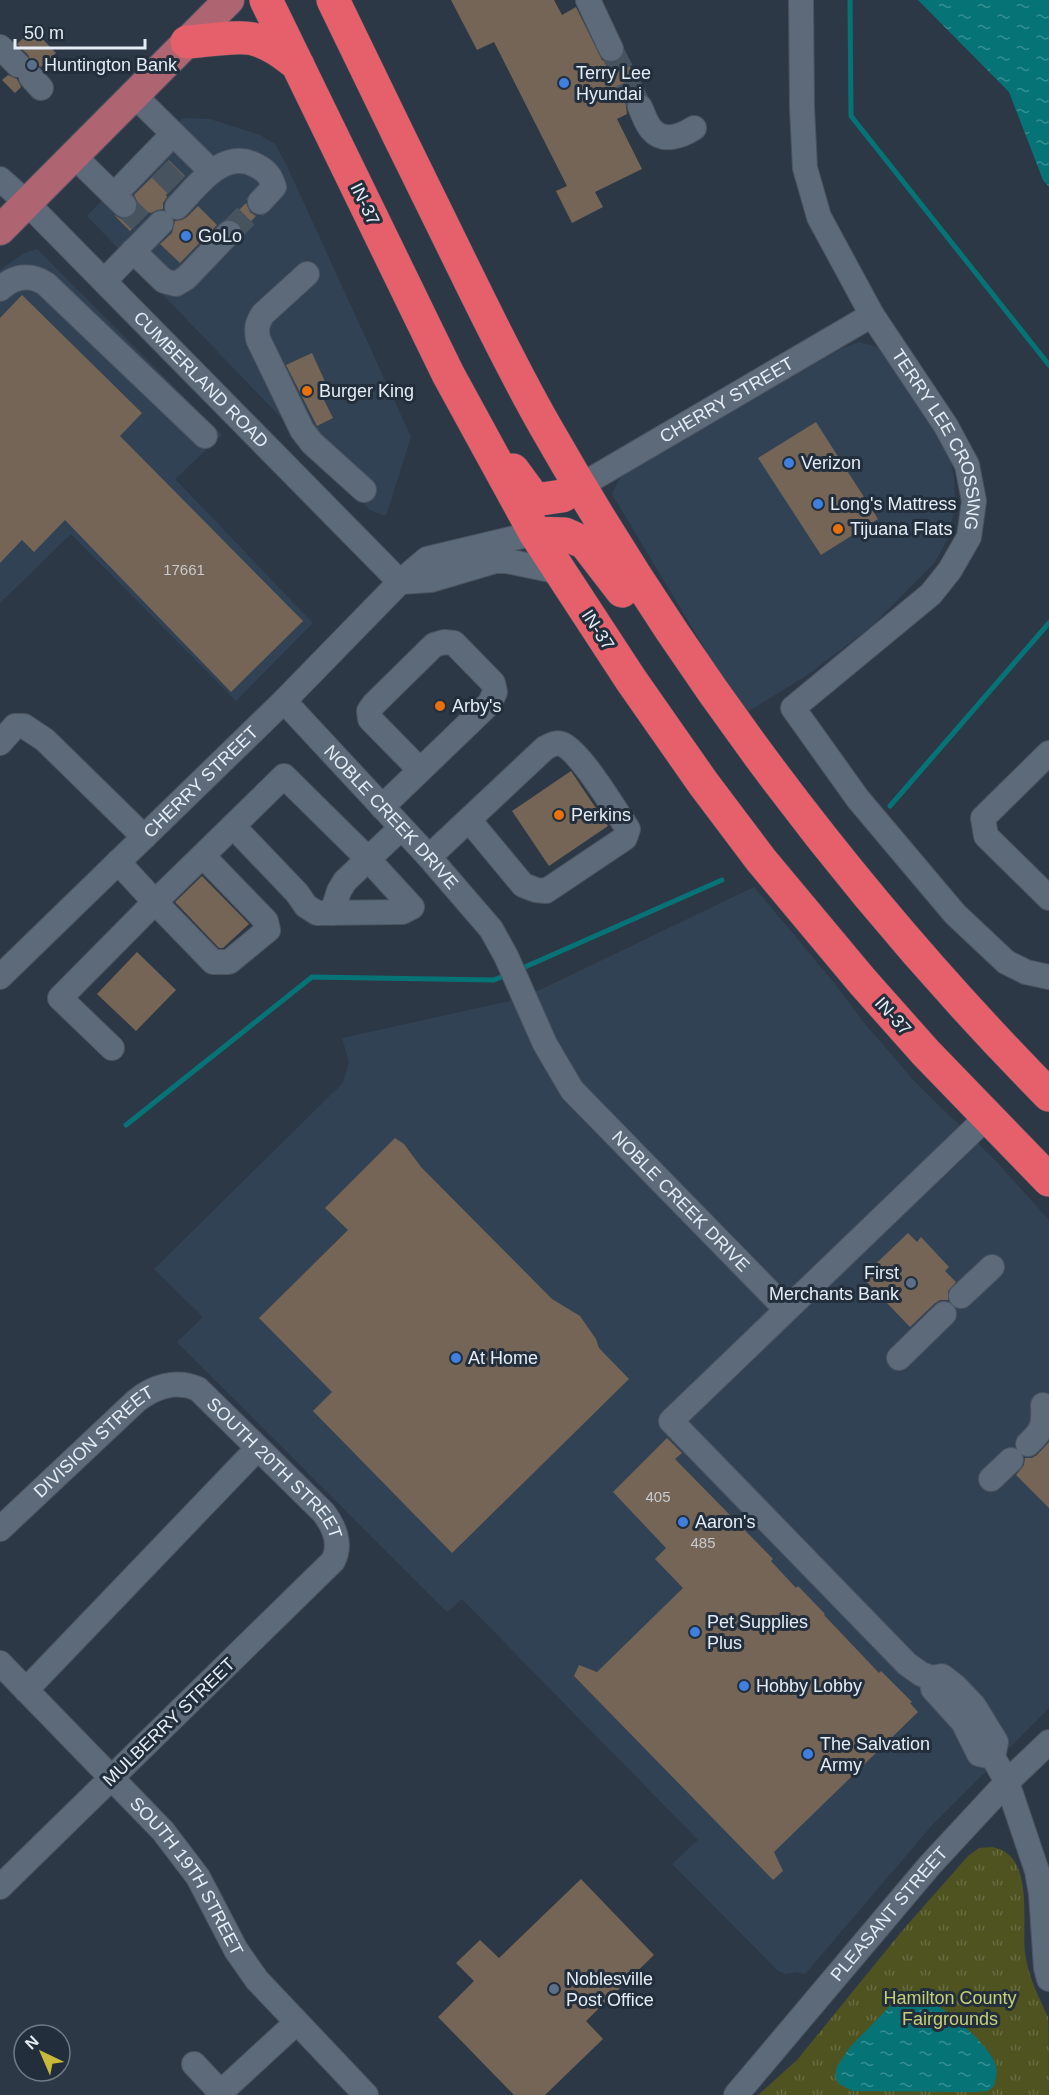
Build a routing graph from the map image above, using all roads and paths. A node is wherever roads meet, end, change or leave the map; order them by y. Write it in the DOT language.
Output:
graph roads {
  1 [pos="229,0"];
  2 [pos="266,0"];
  3 [pos="333,0"];
  4 [pos="588,0"];
  5 [pos="801,0"];
  6 [pos="187,42"];
  7 [pos="0,47"];
  8 [pos="611,49"];
  9 [pos="298,65"];
  10 [pos="30,77"];
  11 [pos="134,95"];
  12 [pos="640,107"];
  13 [pos="694,128"];
  14 [pos="173,134"];
  15 [pos="74,156"];
  16 [pos="211,171"];
  17 [pos="0,179"];
  18 [pos="267,194"];
  19 [pos="154,199"];
  20 [pos="27,202"];
  21 [pos="0,230"];
  22 [pos="229,234"];
  23 [pos="133,251"];
  24 [pos="307,274"];
  25 [pos="104,281"];
  26 [pos="0,289"];
  27 [pos="872,315"];
  28 [pos="186,364"];
  29 [pos="448,375"];
  30 [pos="158,391"];
  31 [pos="205,436"];
  32 [pos="580,486"];
  33 [pos="364,490"];
  34 [pos="536,533"];
  35 [pos="560,572"];
  36 [pos="400,582"];
  37 [pos="687,655"];
  38 [pos="284,701"];
  39 [pos="0,743"];
  40 [pos="1049,753"];
  41 [pos="420,770"];
  42 [pos="382,807"];
  43 [pos="469,820"];
  44 [pos="233,826"];
  45 [pos="401,828"];
  46 [pos="144,837"];
  47 [pos="202,856"];
  48 [pos="429,857"];
  49 [pos="367,858"];
  50 [pos="118,862"];
  51 [pos="1049,898"];
  52 [pos="155,902"];
  53 [pos="332,913"];
  54 [pos="0,977"];
  55 [pos="1046,977"];
  56 [pos="112,1048"];
  57 [pos="1049,1095"];
  58 [pos="987,1116"];
  59 [pos="1049,1180"];
  60 [pos="992,1267"];
  61 [pos="961,1296"];
  62 [pos="786,1309"];
  63 [pos="944,1314"];
  64 [pos="899,1358"];
  65 [pos="198,1389"];
  66 [pos="1043,1405"];
  67 [pos="257,1449"];
  68 [pos="991,1479"];
  69 [pos="0,1529"];
  70 [pos="336,1556"];
  71 [pos="0,1663"];
  72 [pos="26,1690"];
  73 [pos="1049,1742"];
  74 [pos="112,1777"];
  75 [pos="1007,1782"];
  76 [pos="0,1887"];
  77 [pos="1049,1980"];
  78 [pos="296,2023"];
  79 [pos="194,2064"];
  80 [pos="222,2094"];
  81 [pos="366,2095"];
  82 [pos="736,2095"];
  1 -- 6 [label="main road"];
  2 -- 9 [label="highway, IN-37"];
  3 -- 32 [label="highway"];
  4 -- 8 [label="street"];
  5 -- 27 [label="street, TERRY LEE CROSSING"];
  6 -- 9 [label="highway"];
  6 -- 11 [label="main road"];
  7 -- 10 [label="street"];
  9 -- 29 [label="highway, IN-37"];
  11 -- 14 [label="street"];
  11 -- 15 [label="main road"];
  12 -- 13 [label="street"];
  14 -- 16 [label="street"];
  14 -- 19 [label="street"];
  15 -- 19 [label="street"];
  15 -- 20 [label="main road"];
  16 -- 18 [label="street"];
  16 -- 19 [label="street"];
  17 -- 20 [label="street, CUMBERLAND ROAD"];
  19 -- 23 [label="street"];
  20 -- 21 [label="main road"];
  20 -- 25 [label="street, CUMBERLAND ROAD"];
  22 -- 23 [label="street"];
  23 -- 25 [label="street"];
  24 -- 33 [label="street"];
  25 -- 28 [label="street, CUMBERLAND ROAD"];
  26 -- 30 [label="street"];
  27 -- 32 [label="street, CHERRY STREET"];
  27 -- 55 [label="street, TERRY LEE CROSSING"];
  28 -- 30 [label="street"];
  28 -- 36 [label="street, CUMBERLAND ROAD"];
  29 -- 32 [label="highway"];
  29 -- 34 [label="highway, IN-37"];
  30 -- 31 [label="street"];
  32 -- 37 [label="highway"];
  34 -- 35 [label="highway, IN-37"];
  34 -- 36 [label="street, CHERRY STREET"];
  34 -- 37 [label="highway"];
  35 -- 36 [label="street"];
  35 -- 58 [label="highway, IN-37"];
  36 -- 38 [label="street, CHERRY STREET"];
  37 -- 57 [label="highway"];
  38 -- 42 [label="street, NOBLE CREEK DRIVE"];
  38 -- 46 [label="street, CHERRY STREET"];
  39 -- 46 [label="street"];
  40 -- 51 [label="street"];
  41 -- 41 [label="street"];
  41 -- 42 [label="street"];
  42 -- 45 [label="street, NOBLE CREEK DRIVE"];
  43 -- 43 [label="street"];
  43 -- 48 [label="street"];
  44 -- 47 [label="street"];
  44 -- 49 [label="street"];
  44 -- 53 [label="street"];
  45 -- 48 [label="street, NOBLE CREEK DRIVE"];
  45 -- 49 [label="street"];
  46 -- 50 [label="street, CHERRY STREET"];
  47 -- 52 [label="street"];
  47 -- 52 [label="street"];
  48 -- 62 [label="street, NOBLE CREEK DRIVE"];
  49 -- 53 [label="street"];
  49 -- 53 [label="street"];
  50 -- 52 [label="street"];
  50 -- 54 [label="street, CHERRY STREET"];
  52 -- 56 [label="street"];
  58 -- 59 [label="highway, IN-37"];
  58 -- 62 [label="street"];
  60 -- 61 [label="street"];
  62 -- 75 [label="street"];
  63 -- 64 [label="street"];
  65 -- 67 [label="street, SOUTH 20TH STREET"];
  65 -- 69 [label="street, DIVISION STREET"];
  66 -- 68 [label="street"];
  67 -- 70 [label="street, SOUTH 20TH STREET"];
  67 -- 72 [label="street"];
  70 -- 74 [label="street, MULBERRY STREET"];
  71 -- 72 [label="street, SOUTH 19TH STREET"];
  72 -- 74 [label="street, SOUTH 19TH STREET"];
  73 -- 75 [label="street, PLEASANT STREET"];
  74 -- 76 [label="street, MULBERRY STREET"];
  74 -- 78 [label="street, SOUTH 19TH STREET"];
  75 -- 77 [label="street"];
  75 -- 82 [label="street, PLEASANT STREET"];
  78 -- 80 [label="street"];
  78 -- 81 [label="street, SOUTH 19TH STREET"];
  79 -- 80 [label="street"];
}
